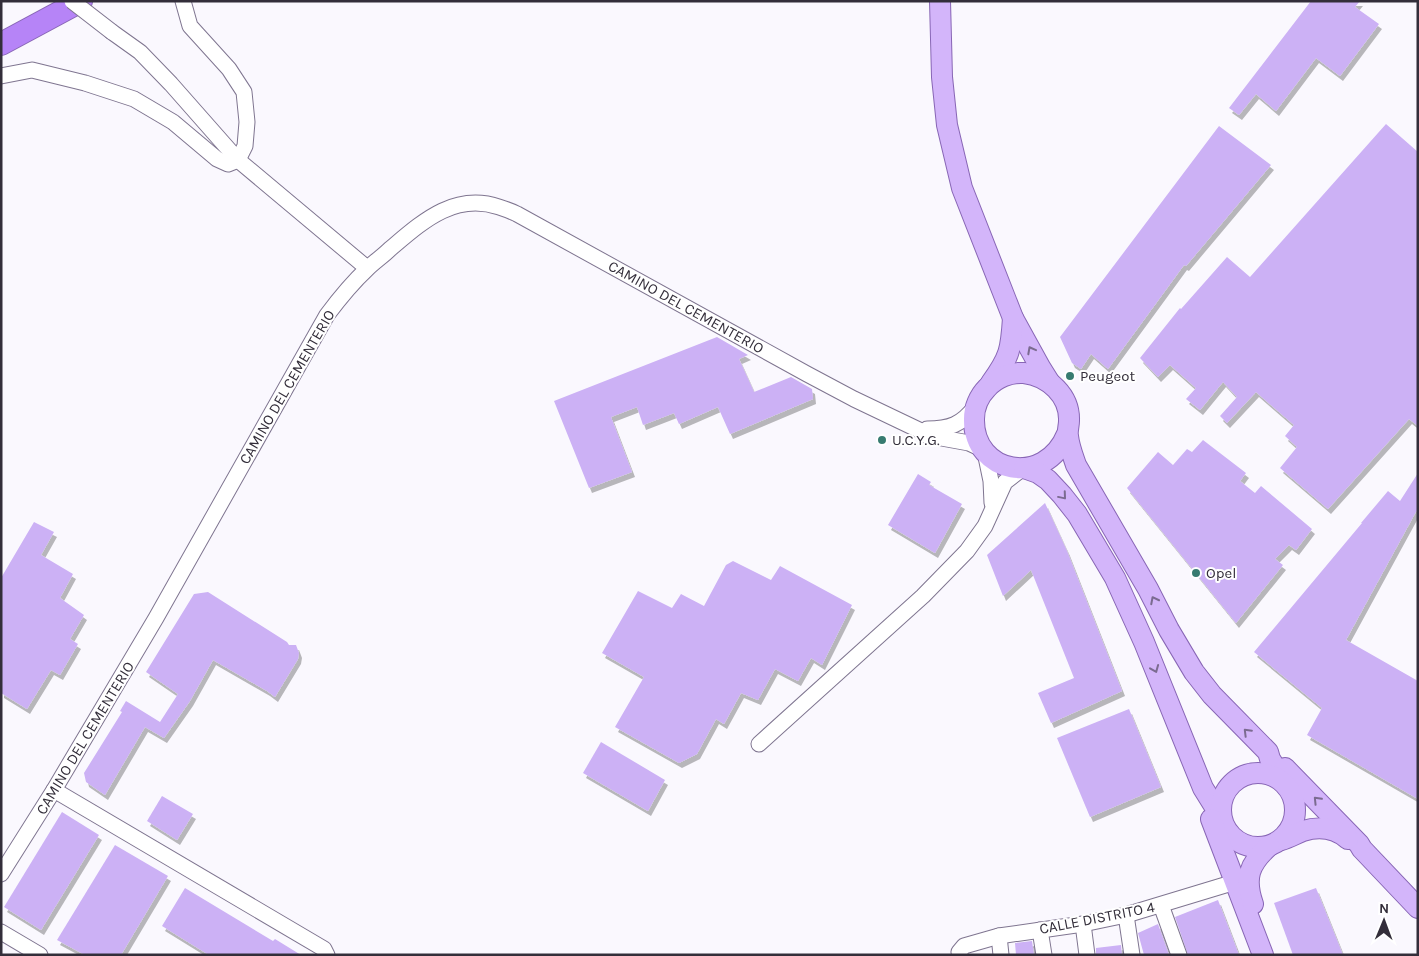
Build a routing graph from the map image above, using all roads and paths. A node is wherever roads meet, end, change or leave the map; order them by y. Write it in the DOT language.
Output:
graph roads {
  1 [pos="72,1"];
  2 [pos="81,1"];
  3 [pos="183,1"];
  4 [pos="940,1"];
  5 [pos="1,44"];
  6 [pos="1,76"];
  7 [pos="238,160"];
  8 [pos="368,268"];
  9 [pos="1013,318"];
  10 [pos="1050,383"];
  11 [pos="990,385"];
  12 [pos="976,406"];
  13 [pos="920,431"];
  14 [pos="1067,434"];
  15 [pos="984,451"];
  16 [pos="1024,468"];
  17 [pos="992,509"];
  18 [pos="759,744"];
  19 [pos="1268,752"];
  20 [pos="1286,784"];
  21 [pos="1203,788"];
  22 [pos="54,790"];
  23 [pos="1224,824"];
  24 [pos="1275,843"];
  25 [pos="1362,849"];
  26 [pos="1,874"];
  27 [pos="1236,882"];
  28 [pos="1161,905"];
  29 [pos="1418,908"];
  30 [pos="1126,915"];
  31 [pos="1083,924"];
  32 [pos="1040,930"];
  33 [pos="1,932"];
  34 [pos="999,936"];
  35 [pos="959,953"];
  36 [pos="40,955"];
  37 [pos="327,955"];
  38 [pos="1001,955"];
  39 [pos="1044,955"];
  40 [pos="1087,955"];
  41 [pos="1132,955"];
  42 [pos="1179,955"];
  43 [pos="1263,955"];
  44 [pos="1271,955"];
  1 -- 7 [label="street, bridge"];
  2 -- 5 [label="highway"];
  3 -- 7 [label="street"];
  4 -- 9 [label="main road"];
  6 -- 7 [label="street"];
  7 -- 8 [label="street"];
  8 -- 13 [label="street, CAMINO DEL CEMENTERIO"];
  8 -- 22 [label="street, CAMINO DEL CEMENTERIO"];
  10 -- 9 [label="main road, one-way"];
  9 -- 11 [label="main road"];
  10 -- 11 [label="main road"];
  10 -- 14 [label="main road"];
  11 -- 12 [label="main road"];
  12 -- 13 [label="street"];
  12 -- 15 [label="main road"];
  13 -- 15 [label="street, CAMINO DEL CEMENTERIO"];
  14 -- 16 [label="main road"];
  19 -- 14 [label="main road, one-way"];
  15 -- 16 [label="main road"];
  15 -- 17 [label="street"];
  16 -- 17 [label="street"];
  16 -- 21 [label="main road, one-way"];
  17 -- 18 [label="street"];
  19 -- 20 [label="main road"];
  25 -- 19 [label="main road, one-way"];
  20 -- 23 [label="main road"];
  20 -- 24 [label="main road"];
  21 -- 23 [label="main road"];
  21 -- 27 [label="main road"];
  22 -- 26 [label="street, CAMINO DEL CEMENTERIO"];
  22 -- 37 [label="street"];
  23 -- 24 [label="main road"];
  23 -- 27 [label="main road"];
  24 -- 25 [label="main road"];
  24 -- 44 [label="main road"];
  25 -- 29 [label="main road"];
  27 -- 28 [label="street, CALLE DISTRITO 4"];
  27 -- 43 [label="main road"];
  28 -- 30 [label="street, CALLE DISTRITO 4"];
  28 -- 42 [label="street"];
  30 -- 31 [label="street, CALLE DISTRITO 4"];
  30 -- 41 [label="street"];
  31 -- 32 [label="street, CALLE DISTRITO 4"];
  31 -- 40 [label="street"];
  32 -- 34 [label="street, CALLE DISTRITO 4"];
  32 -- 39 [label="street"];
  33 -- 36 [label="street"];
  34 -- 35 [label="street, CALLE DISTRITO 4"];
  34 -- 38 [label="street"];
}
